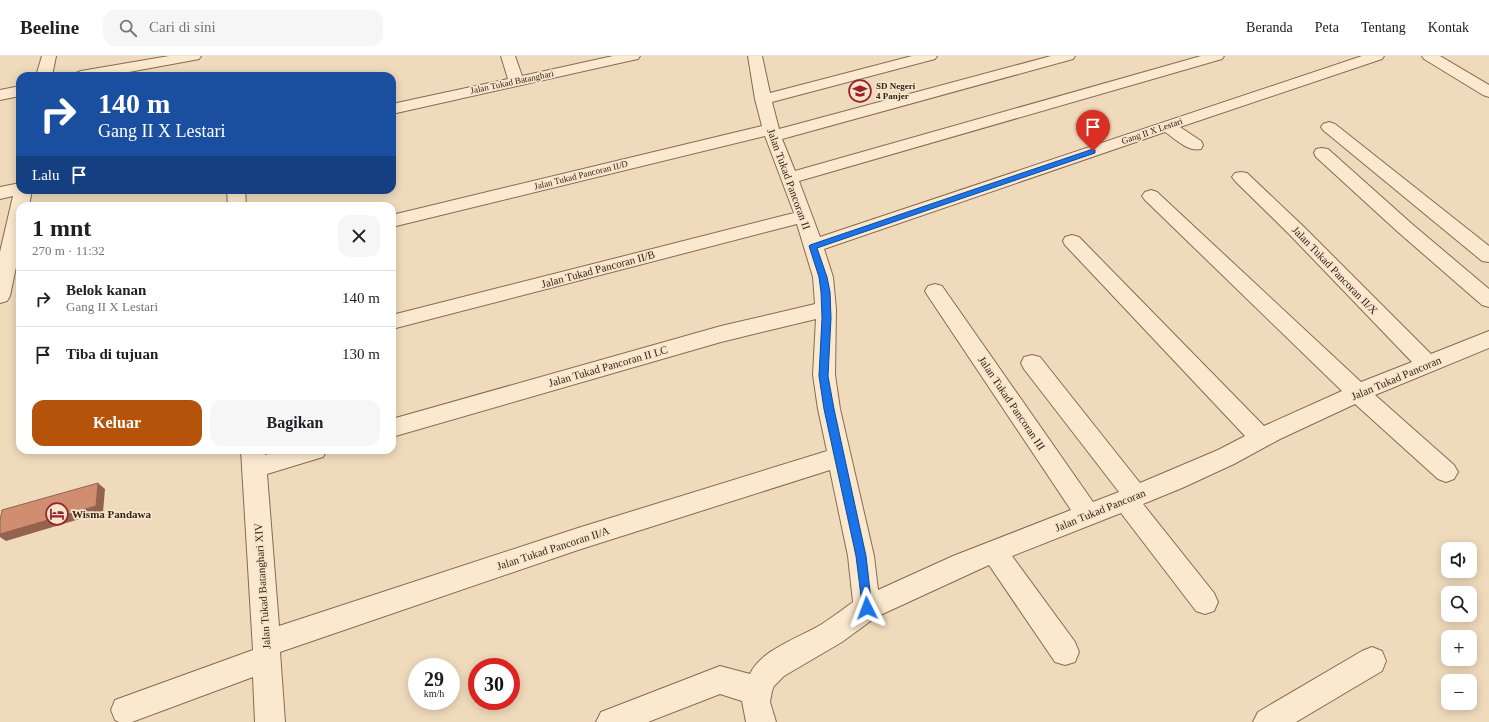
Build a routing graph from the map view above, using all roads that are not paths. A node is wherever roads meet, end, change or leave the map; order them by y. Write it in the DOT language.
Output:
graph roads {
  1 [pos="49,56"];
  2 [pos="194,56"];
  3 [pos="508,56"];
  4 [pos="633,56"];
  5 [pos="755,56"];
  6 [pos="930,56"];
  7 [pos="1068,56"];
  8 [pos="1217,56"];
  9 [pos="1377,56"];
  10 [pos="1451,56"];
  11 [pos="1432,58"];
  12 [pos="45,72"];
  13 [pos="103,72"];
  14 [pos="516,81"];
  15 [pos="16,92"];
  16 [pos="1489,92"];
  17 [pos="0,95"];
  18 [pos="763,99"];
  19 [pos="396,108"];
  20 [pos="1167,126"];
  21 [pos="1329,127"];
  22 [pos="772,133"];
  23 [pos="1195,145"];
  24 [pos="1322,152"];
  25 [pos="1242,177"];
  26 [pos="790,178"];
  27 [pos="16,190"];
  28 [pos="0,193"];
  29 [pos="1151,196"];
  30 [pos="804,216"];
  31 [pos="396,220"];
  32 [pos="16,222"];
  33 [pos="1072,241"];
  34 [pos="813,246"];
  35 [pos="1489,256"];
  36 [pos="935,291"];
  37 [pos="0,296"];
  38 [pos="1489,300"];
  39 [pos="826,309"];
  40 [pos="396,321"];
  41 [pos="1489,339"];
  42 [pos="1032,362"];
  43 [pos="1427,364"];
  44 [pos="1358,393"];
  45 [pos="396,427"];
  46 [pos="1261,438"];
  47 [pos="287,454"];
  48 [pos="840,457"];
  49 [pos="253,459"];
  50 [pos="1446,472"];
  51 [pos="1130,498"];
  52 [pos="1088,515"];
  53 [pos="994,552"];
  54 [pos="1205,602"];
  55 [pos="867,608"];
  56 [pos="266,651"];
  57 [pos="1065,652"];
  58 [pos="1372,661"];
  59 [pos="758,691"];
  60 [pos="125,710"];
  61 [pos="270,722"];
  62 [pos="611,722"];
  63 [pos="759,722"];
  64 [pos="1268,722"];
  1 -- 12 [label="street"];
  2 -- 13 [label="street"];
  3 -- 14 [label="street"];
  4 -- 14 [label="street, Jalan Tukad Batanghari"];
  5 -- 18 [label="street, Jalan Tukad Pancoran II"];
  6 -- 18 [label="street"];
  7 -- 22 [label="street, Jalan Tukad Pancoran II/D"];
  8 -- 26 [label="street"];
  9 -- 20 [label="street, Gang II X Lestari"];
  10 -- 11 [label="street"];
  11 -- 16 [label="street"];
  14 -- 19 [label="street, Jalan Tukad Batanghari"];
  15 -- 17 [label="street"];
  18 -- 22 [label="street, Jalan Tukad Pancoran II"];
  20 -- 23 [label="street"];
  20 -- 34 [label="street, Gang II X Lestari"];
  21 -- 35 [label="street"];
  22 -- 26 [label="street, Jalan Tukad Pancoran II"];
  22 -- 31 [label="street, Jalan Tukad Pancoran II/D"];
  24 -- 38 [label="street"];
  25 -- 43 [label="street, Jalan Tukad Pancoran II/X"];
  26 -- 30 [label="street, Jalan Tukad Pancoran II"];
  27 -- 28 [label="street"];
  29 -- 44 [label="street"];
  30 -- 34 [label="street, Jalan Tukad Pancoran II"];
  30 -- 40 [label="street, Jalan Tukad Pancoran II/B"];
  32 -- 37 [label="street"];
  33 -- 46 [label="street"];
  34 -- 39 [label="street, Jalan Tukad Pancoran II"];
  36 -- 52 [label="street, Jalan Tukad Pancoran III"];
  39 -- 45 [label="street, Jalan Tukad Pancoran II LC"];
  39 -- 48 [label="street, Jalan Tukad Pancoran II"];
  41 -- 43 [label="street, Jalan Tukad Pancoran"];
  42 -- 51 [label="street"];
  43 -- 44 [label="street, Jalan Tukad Pancoran"];
  44 -- 46 [label="street, Jalan Tukad Pancoran"];
  44 -- 50 [label="street"];
  46 -- 51 [label="street, Jalan Tukad Pancoran"];
  47 -- 49 [label="street"];
  48 -- 55 [label="street, Jalan Tukad Pancoran II"];
  48 -- 56 [label="street, Jalan Tukad Pancoran II/A"];
  49 -- 56 [label="street, Jalan Tukad Batanghari XIV"];
  51 -- 52 [label="street, Jalan Tukad Pancoran"];
  51 -- 54 [label="street"];
  52 -- 53 [label="street, Jalan Tukad Pancoran"];
  53 -- 55 [label="street, Jalan Tukad Pancoran"];
  53 -- 57 [label="street"];
  55 -- 59 [label="street, Jalan Tukad Pancoran"];
  56 -- 60 [label="street, Jalan Tukad Pancoran II/A"];
  56 -- 61 [label="street, Jalan Tukad Batanghari XIV"];
  58 -- 64 [label="street"];
  59 -- 62 [label="street"];
  59 -- 63 [label="street, Jalan Tukad Pancoran"];
}
